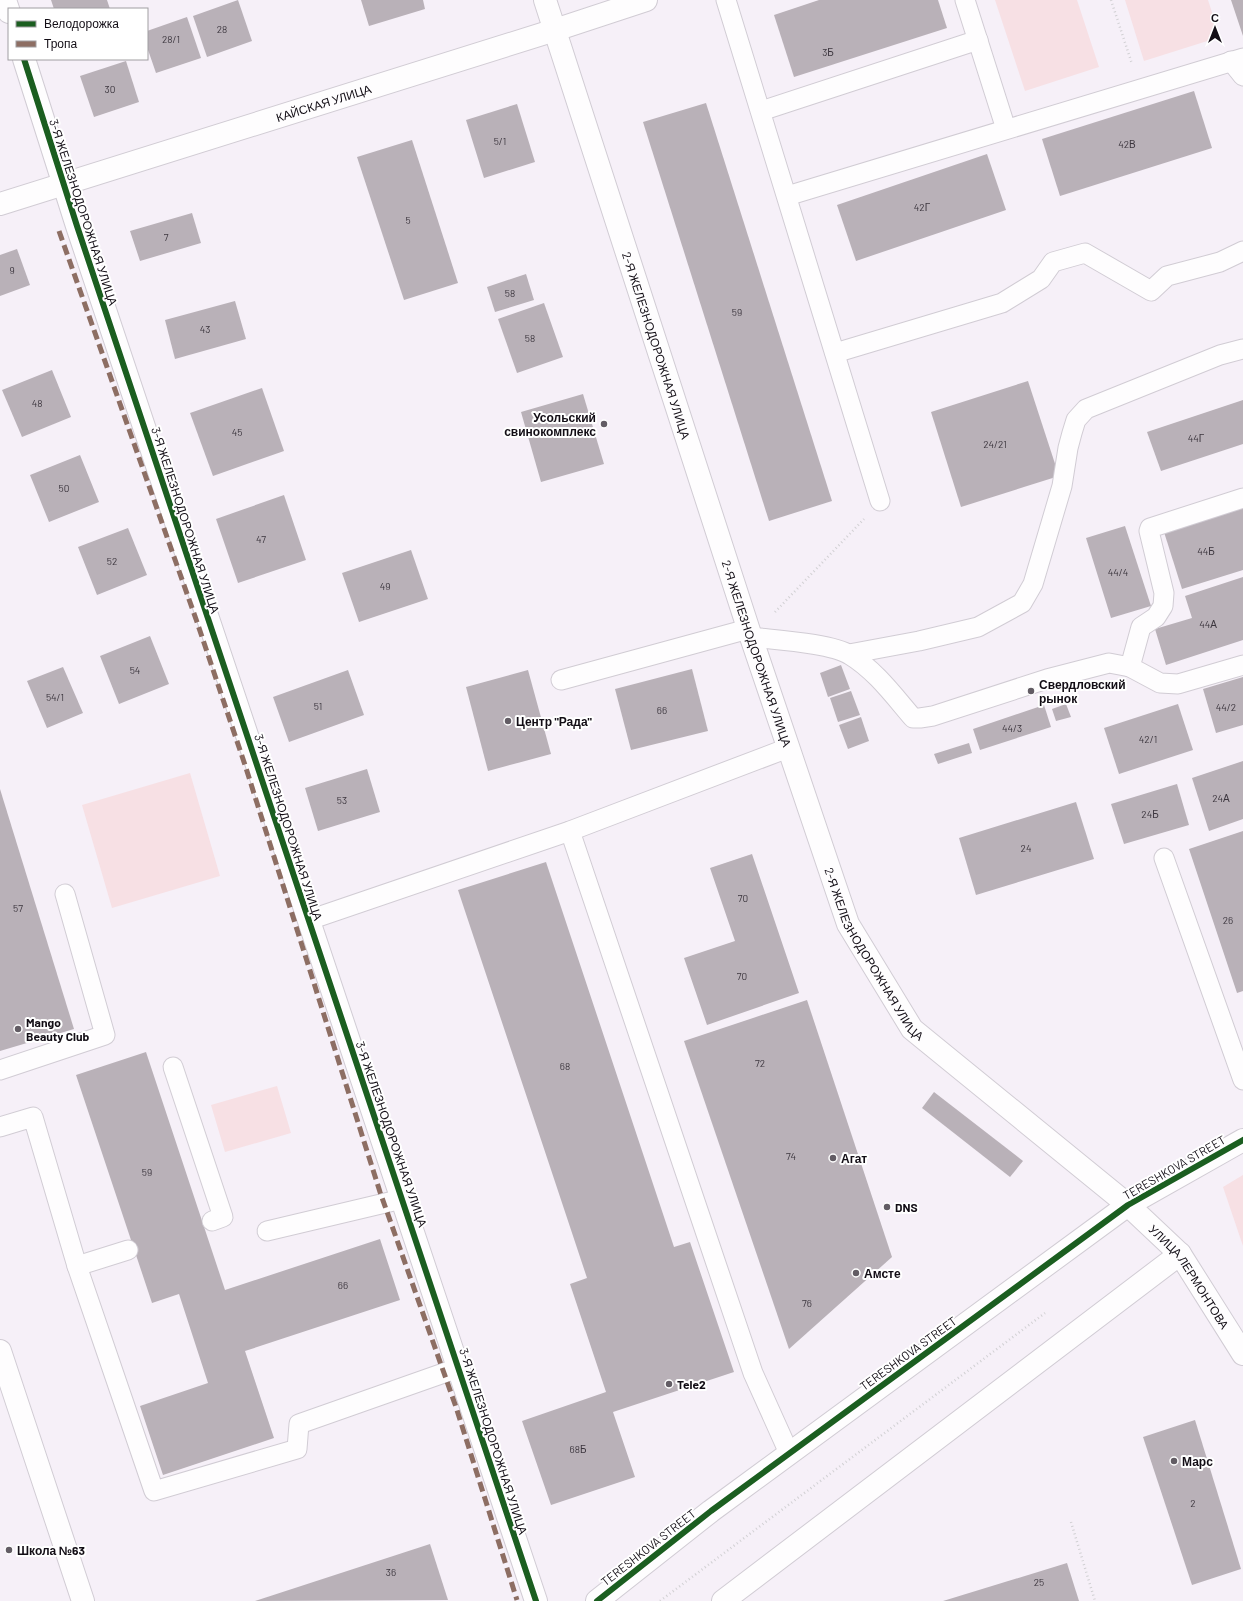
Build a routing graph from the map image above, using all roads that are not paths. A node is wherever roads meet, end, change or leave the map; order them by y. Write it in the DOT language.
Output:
graph roads {
  1 [pos="545,0"];
  2 [pos="646,0"];
  3 [pos="726,0"];
  4 [pos="965,0"];
  5 [pos="555,30"];
  6 [pos="978,40"];
  7 [pos="1237,59"];
  8 [pos="24,60"];
  9 [pos="1243,76"];
  10 [pos="761,111"];
  11 [pos="1006,129"];
  12 [pos="63,184"];
  13 [pos="787,196"];
  14 [pos="0,204"];
  15 [pos="1243,251"];
  16 [pos="1243,349"];
  17 [pos="835,353"];
  18 [pos="1243,498"];
  19 [pos="880,501"];
  20 [pos="750,633"];
  21 [pos="849,654"];
  22 [pos="1243,665"];
  23 [pos="1130,667"];
  24 [pos="561,680"];
  25 [pos="788,748"];
  26 [pos="570,831"];
  27 [pos="1164,858"];
  28 [pos="65,894"];
  29 [pos="308,920"];
  30 [pos="173,1067"];
  31 [pos="0,1070"];
  32 [pos="1243,1080"];
  33 [pos="0,1127"];
  34 [pos="1243,1140"];
  35 [pos="402,1199"];
  36 [pos="1128,1205"];
  37 [pos="212,1221"];
  38 [pos="267,1231"];
  39 [pos="128,1250"];
  40 [pos="1180,1254"];
  41 [pos="77,1266"];
  42 [pos="0,1351"];
  43 [pos="1243,1354"];
  44 [pos="458,1368"];
  45 [pos="789,1453"];
  46 [pos="730,1599"];
  47 [pos="83,1601"];
  48 [pos="536,1601"];
  49 [pos="597,1601"];
  1 -- 5 [label="street, 2-Я ЖЕЛЕЗНОДОРОЖНАЯ УЛИЦА"];
  2 -- 5 [label="street, КАЙСКАЯ УЛИЦА"];
  3 -- 10 [label="lane"];
  4 -- 6 [label="lane"];
  5 -- 12 [label="street, КАЙСКАЯ УЛИЦА"];
  5 -- 20 [label="street, 2-Я ЖЕЛЕЗНОДОРОЖНАЯ УЛИЦА"];
  6 -- 10 [label="lane"];
  6 -- 11 [label="lane"];
  7 -- 9 [label="lane"];
  7 -- 11 [label="lane"];
  8 -- 12 [label="street, 3-Я ЖЕЛЕЗНОДОРОЖНАЯ УЛИЦА"];
  10 -- 13 [label="lane"];
  11 -- 13 [label="lane"];
  12 -- 14 [label="street, КАЙСКАЯ УЛИЦА"];
  12 -- 29 [label="street, 3-Я ЖЕЛЕЗНОДОРОЖНАЯ УЛИЦА"];
  13 -- 17 [label="lane"];
  15 -- 17 [label="lane"];
  16 -- 21 [label="lane"];
  17 -- 19 [label="lane"];
  18 -- 23 [label="lane"];
  20 -- 21 [label="lane"];
  20 -- 24 [label="lane"];
  20 -- 25 [label="street, 2-Я ЖЕЛЕЗНОДОРОЖНАЯ УЛИЦА"];
  21 -- 23 [label="lane"];
  22 -- 23 [label="lane"];
  25 -- 26 [label="lane"];
  25 -- 36 [label="street, 2-Я ЖЕЛЕЗНОДОРОЖНАЯ УЛИЦА"];
  26 -- 29 [label="lane"];
  26 -- 45 [label="lane"];
  27 -- 32 [label="lane"];
  28 -- 31 [label="lane"];
  29 -- 35 [label="street, 3-Я ЖЕЛЕЗНОДОРОЖНАЯ УЛИЦА"];
  30 -- 37 [label="lane"];
  33 -- 41 [label="lane"];
  34 -- 36 [label="street, TERESHKOVA STREET"];
  35 -- 38 [label="lane"];
  35 -- 44 [label="street, 3-Я ЖЕЛЕЗНОДОРОЖНАЯ УЛИЦА"];
  36 -- 40 [label="street, УЛИЦА ЛЕРМОНТОВА"];
  36 -- 45 [label="street, TERESHKOVA STREET"];
  39 -- 41 [label="lane"];
  40 -- 43 [label="street, УЛИЦА ЛЕРМОНТОВА"];
  40 -- 46 [label="street"];
  41 -- 44 [label="lane"];
  42 -- 47 [label="street"];
  44 -- 48 [label="street, 3-Я ЖЕЛЕЗНОДОРОЖНАЯ УЛИЦА"];
  45 -- 49 [label="street, TERESHKOVA STREET"];
}
